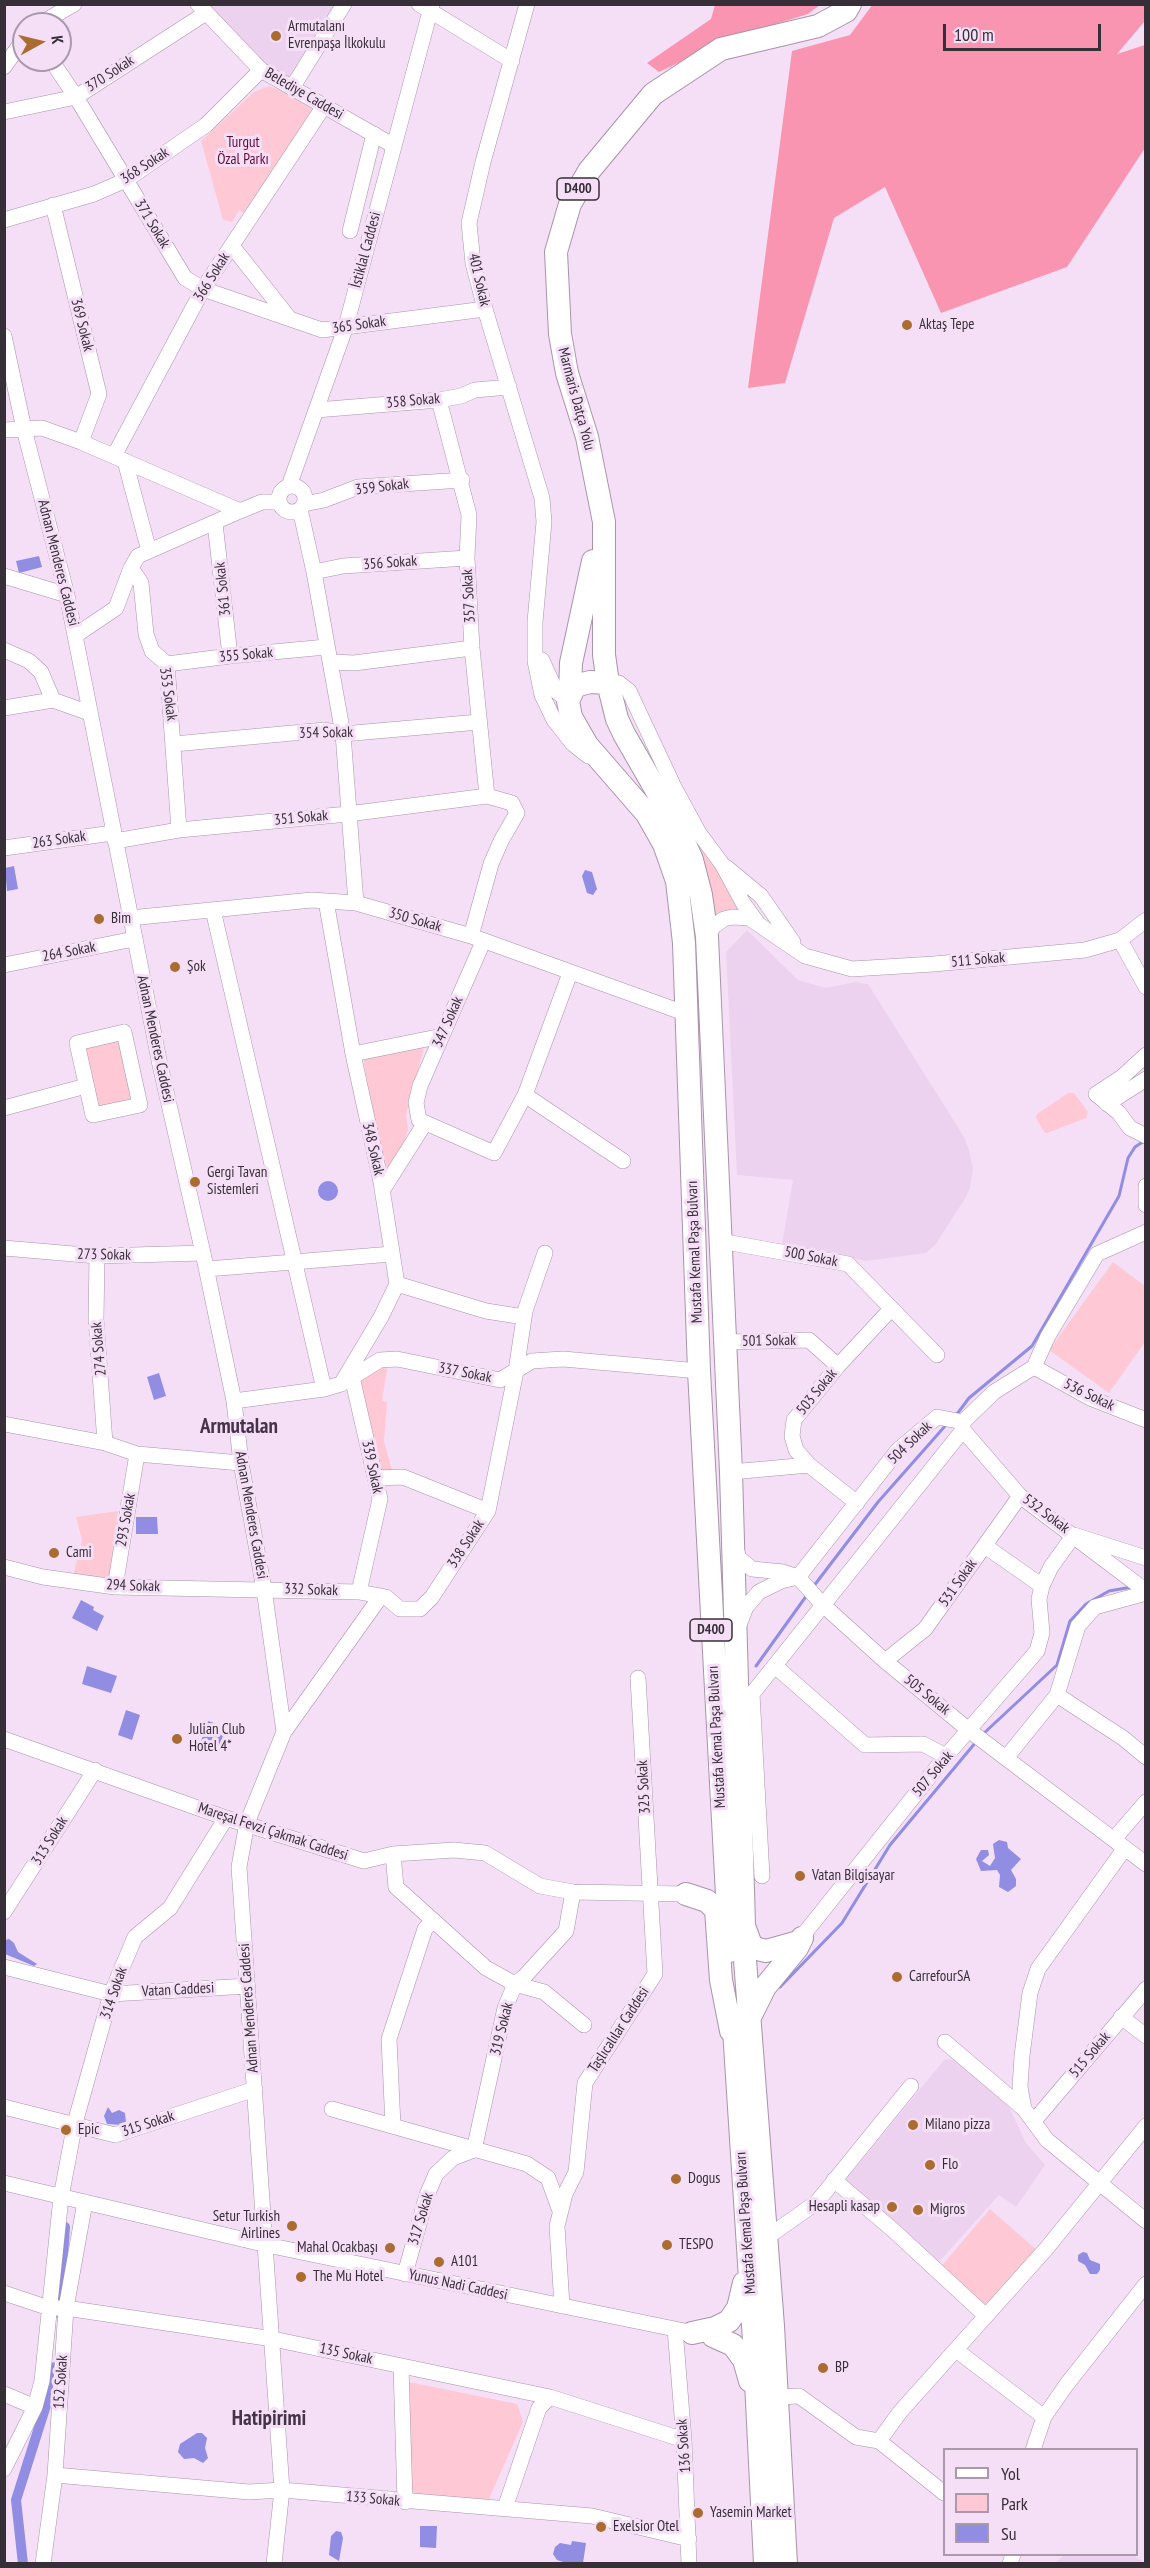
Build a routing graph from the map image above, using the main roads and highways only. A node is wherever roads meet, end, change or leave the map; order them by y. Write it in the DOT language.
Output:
graph roads {
  1 [pos="850,4"];
  2 [pos="604,522"];
  3 [pos="608,683"];
  4 [pos="569,697"];
  5 [pos="617,719"];
  6 [pos="577,727"];
  7 [pos="718,1743"];
  8 [pos="744,1925"];
  9 [pos="738,1959"];
  10 [pos="748,2020"];
  11 [pos="735,2049"];
  12 [pos="756,2235"];
  13 [pos="764,2342"];
  14 [pos="759,2433"];
  15 [pos="765,2564"];
  16 [pos="786,2564"];
  1 -- 2 [label="highway, Marmaris Datça Yolu / D400"];
  2 -- 3 [label="highway, D400"];
  2 -- 4 [label="highway, D400"];
  3 -- 4 [label="highway"];
  3 -- 5 [label="highway, D400"];
  4 -- 6 [label="highway, D400"];
  5 -- 6 [label="highway"];
  5 -- 8 [label="highway, Mustafa Kemal Paşa Bulvarı / D400"];
  6 -- 7 [label="highway, Mustafa Kemal Paşa Bulvarı / D400"];
  7 -- 9 [label="highway, Mustafa Kemal Paşa Bulvarı / D400"];
  7 -- 11 [label="highway"];
  8 -- 9 [label="highway, Mustafa Kemal Paşa Bulvarı / D400"];
  8 -- 10 [label="highway"];
  9 -- 10 [label="highway, Mustafa Kemal Paşa Bulvarı / D400"];
  9 -- 11 [label="highway, Mustafa Kemal Paşa Bulvarı / D400"];
  10 -- 12 [label="highway, Mustafa Kemal Paşa Bulvarı / D400"];
  11 -- 12 [label="highway, Mustafa Kemal Paşa Bulvarı / D400"];
  12 -- 13 [label="highway, Mustafa Kemal Paşa Bulvarı / D400"];
  12 -- 14 [label="highway"];
  13 -- 14 [label="highway, Mustafa Kemal Paşa Bulvarı / D400"];
  13 -- 16 [label="highway, Mustafa Kemal Paşa Bulvarı / D400"];
  14 -- 15 [label="highway, Mustafa Kemal Paşa Bulvarı / D400"];
}
